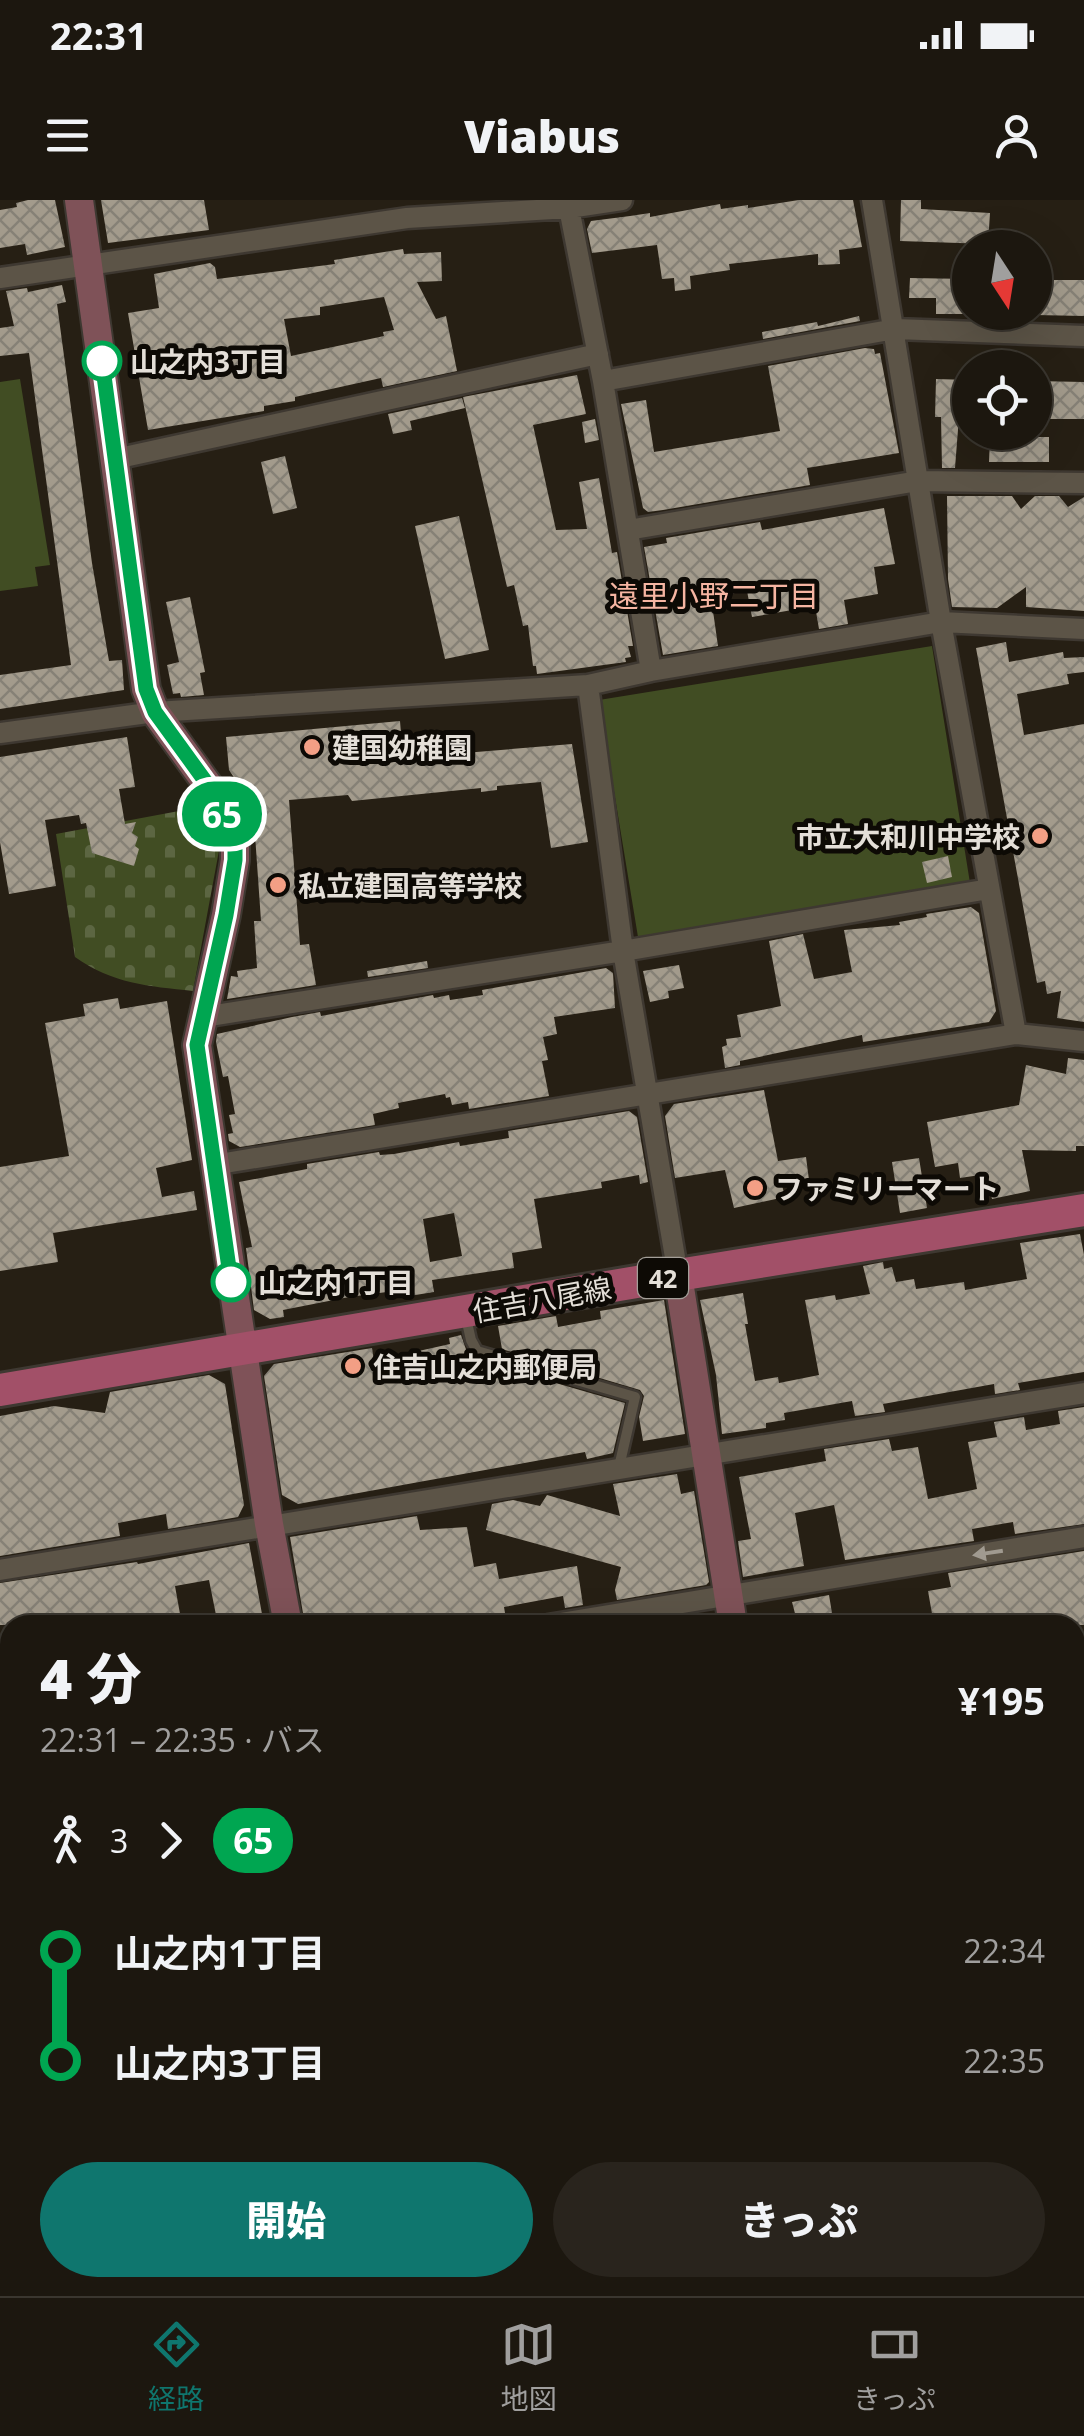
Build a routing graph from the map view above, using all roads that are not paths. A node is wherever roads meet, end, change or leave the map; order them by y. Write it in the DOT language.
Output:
graph roads {
  1 [pos="80,200"];
  2 [pos="622,200"];
  3 [pos="872,200"];
  4 [pos="569,208"];
  5 [pos="407,209"];
  6 [pos="88,266"];
  7 [pos="0,278"];
  8 [pos="896,330"];
  9 [pos="1084,336"];
  10 [pos="598,354"];
  11 [pos="603,381"];
  12 [pos="115,460"];
  13 [pos="918,481"];
  14 [pos="1084,484"];
  15 [pos="628,530"];
  16 [pos="941,622"];
  17 [pos="1084,629"];
  18 [pos="651,671"];
  19 [pos="588,685"];
  20 [pos="155,712"];
  21 [pos="0,733"];
  22 [pos="990,888"];
  23 [pos="623,952"];
  24 [pos="204,1017"];
  25 [pos="1016,1034"];
  26 [pos="1084,1041"];
  27 [pos="647,1095"];
  28 [pos="213,1165"];
  29 [pos="1084,1210"];
  30 [pos="678,1275"];
  31 [pos="465,1312"];
  32 [pos="242,1351"];
  33 [pos="0,1390"];
  34 [pos="1084,1392"];
  35 [pos="705,1453"];
  36 [pos="619,1467"];
  37 [pos="268,1524"];
  38 [pos="1084,1537"];
  39 [pos="0,1570"];
  40 [pos="728,1597"];
  41 [pos="286,1615"];
  42 [pos="612,1615"];
  43 [pos="731,1615"];
  1 -- 6 [label="street"];
  2 -- 4 [label="street"];
  3 -- 8 [label="street"];
  4 -- 5 [label="street"];
  4 -- 10 [label="street"];
  5 -- 6 [label="street"];
  6 -- 7 [label="street"];
  6 -- 12 [label="street"];
  8 -- 9 [label="street"];
  8 -- 11 [label="street"];
  8 -- 13 [label="street"];
  10 -- 11 [label="street"];
  10 -- 12 [label="street"];
  11 -- 15 [label="street"];
  12 -- 20 [label="street"];
  13 -- 14 [label="street"];
  13 -- 15 [label="street"];
  13 -- 16 [label="street"];
  15 -- 18 [label="street"];
  16 -- 17 [label="street"];
  16 -- 18 [label="street"];
  16 -- 22 [label="street"];
  18 -- 19 [label="street"];
  19 -- 20 [label="street"];
  19 -- 23 [label="street"];
  20 -- 21 [label="street"];
  20 -- 24 [label="street"];
  22 -- 23 [label="street"];
  22 -- 25 [label="street"];
  23 -- 24 [label="street"];
  23 -- 27 [label="street"];
  24 -- 28 [label="street"];
  25 -- 26 [label="street"];
  25 -- 27 [label="street"];
  27 -- 28 [label="street"];
  27 -- 30 [label="street"];
  28 -- 32 [label="street"];
  29 -- 30 [label="main road, 住吉八尾線 / 42"];
  30 -- 31 [label="main road, 住吉八尾線 / 42"];
  30 -- 35 [label="street"];
  31 -- 32 [label="main road, 住吉八尾線 / 42"];
  31 -- 36 [label="lane"];
  32 -- 33 [label="main road, 住吉八尾線 / 42"];
  32 -- 37 [label="street"];
  34 -- 35 [label="street"];
  35 -- 36 [label="street"];
  35 -- 40 [label="street"];
  36 -- 37 [label="street"];
  37 -- 39 [label="street"];
  37 -- 41 [label="street"];
  38 -- 40 [label="street, one-way"];
  40 -- 42 [label="street"];
  40 -- 43 [label="street"];
}
